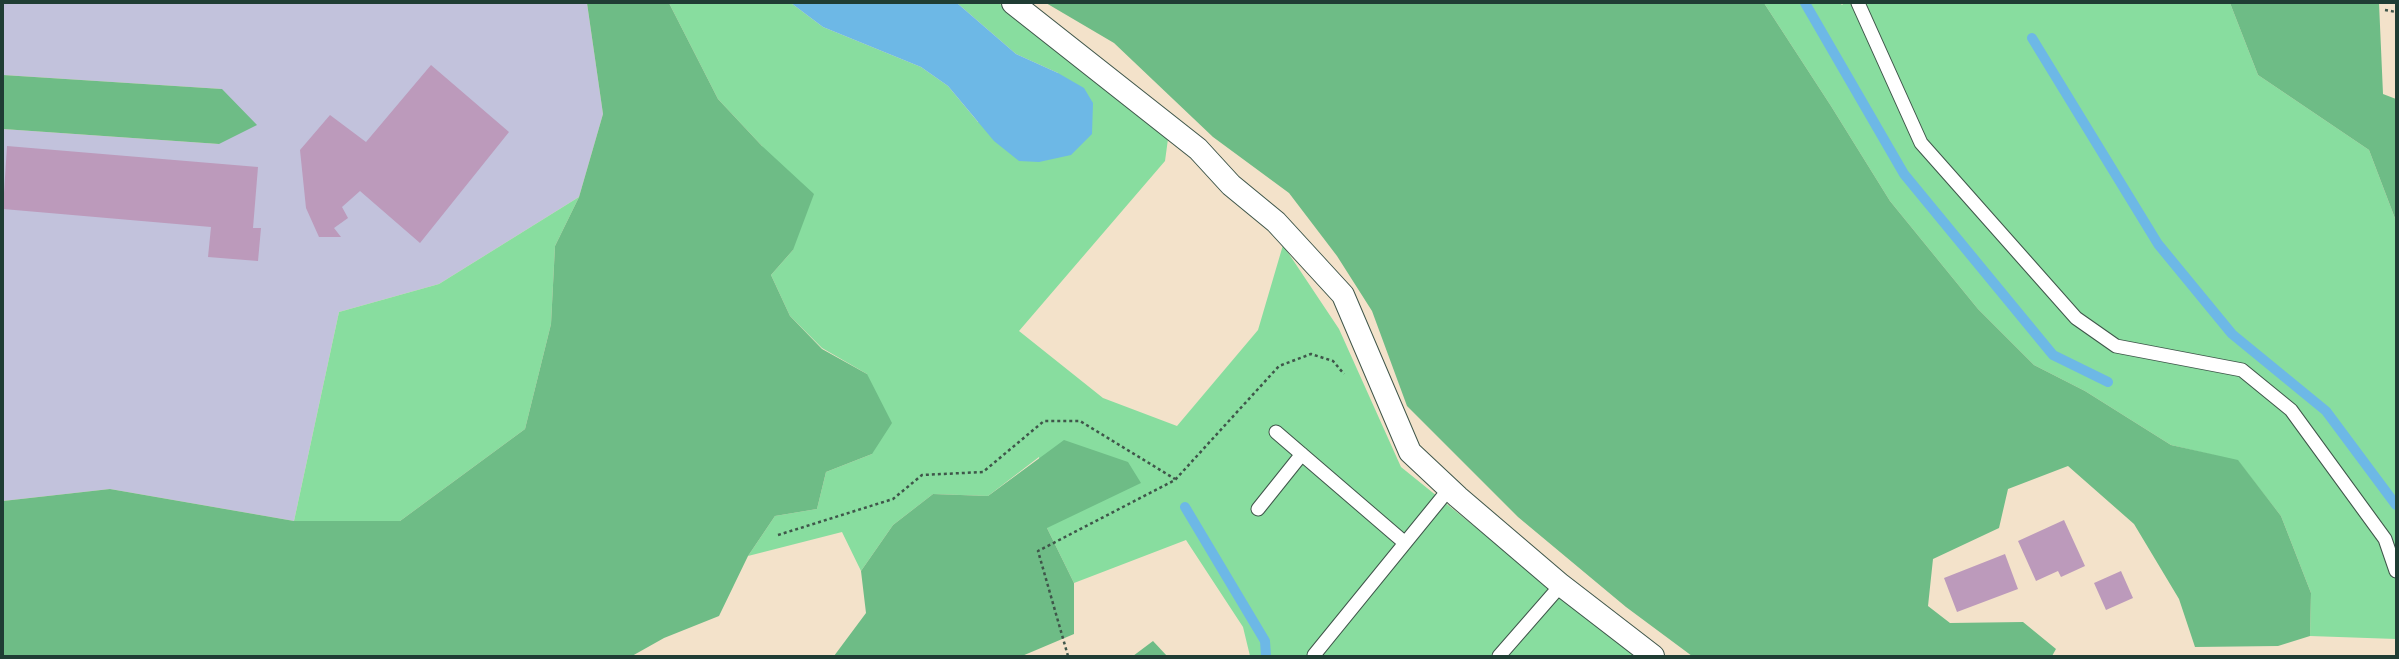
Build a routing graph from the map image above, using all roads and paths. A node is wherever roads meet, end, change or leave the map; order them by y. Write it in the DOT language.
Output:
graph roads {
  1 [pos="1013,3"];
  2 [pos="1858,3"];
  3 [pos="2385,10"];
  4 [pos="2396,12"];
  5 [pos="1348,380"];
  6 [pos="1276,432"];
  7 [pos="1302,454"];
  8 [pos="1175,480"];
  9 [pos="1449,489"];
  10 [pos="1258,509"];
  11 [pos="778,535"];
  12 [pos="1405,543"];
  13 [pos="2396,571"];
  14 [pos="1560,585"];
  15 [pos="1314,655"];
  16 [pos="1068,656"];
  17 [pos="1499,656"];
  18 [pos="1653,656"];
  1 -- 9 [label="street"];
  2 -- 13 [label="lane"];
  3 -- 4 [label="path"];
  5 -- 8 [label="path"];
  6 -- 7 [label="lane"];
  7 -- 10 [label="lane"];
  7 -- 12 [label="lane"];
  8 -- 11 [label="path"];
  8 -- 16 [label="path"];
  9 -- 12 [label="lane"];
  9 -- 14 [label="street"];
  12 -- 15 [label="lane"];
  14 -- 17 [label="lane"];
  14 -- 18 [label="street"];
}
